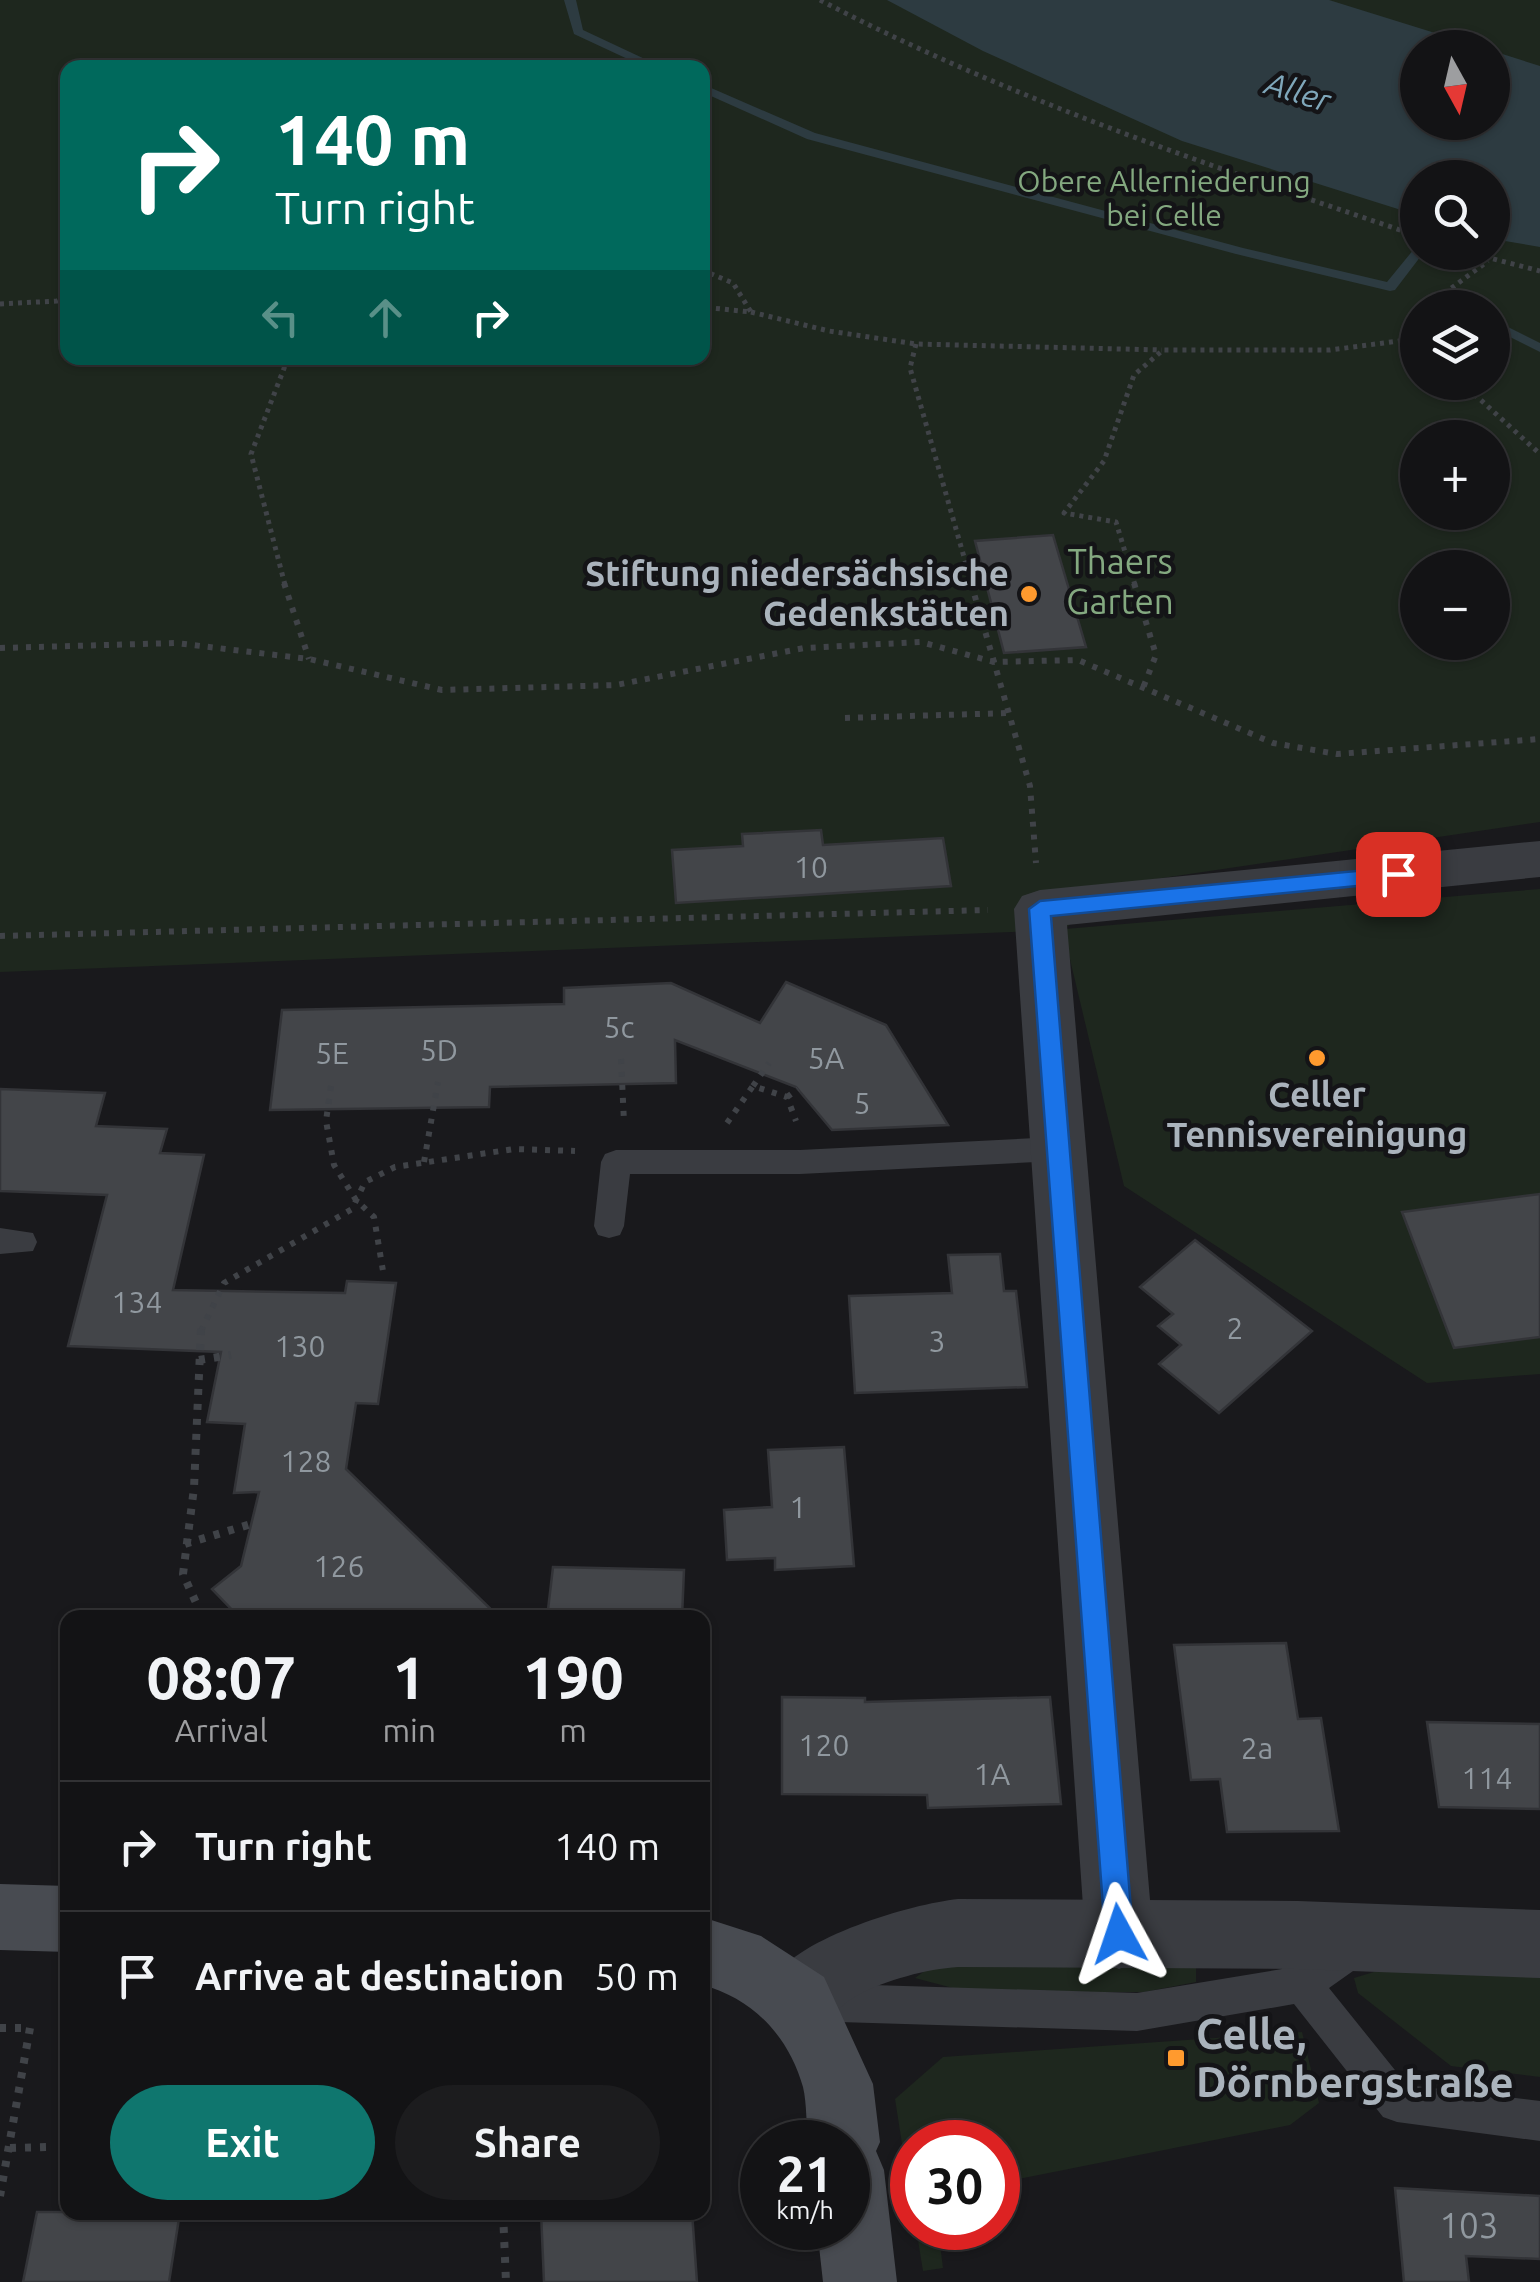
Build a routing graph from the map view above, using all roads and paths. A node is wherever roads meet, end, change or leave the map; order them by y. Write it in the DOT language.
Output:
graph roads {
  1 [pos="820,0"];
  2 [pos="1400,230"];
  3 [pos="1510,265"];
  4 [pos="1476,270"];
  5 [pos="1540,271"];
  6 [pos="710,273"];
  7 [pos="1450,290"];
  8 [pos="60,299"];
  9 [pos="0,304"];
  10 [pos="710,308"];
  11 [pos="751,312"];
  12 [pos="1400,340"];
  13 [pos="916,344"];
  14 [pos="1164,350"];
  15 [pos="285,365"];
  16 [pos="1482,400"];
  17 [pos="1540,454"];
  18 [pos="0,648"];
  19 [pos="310,659"];
  20 [pos="994,662"];
  21 [pos="1143,688"];
  22 [pos="1009,713"];
  23 [pos="845,718"];
  24 [pos="1540,740"];
  25 [pos="1540,859"];
  26 [pos="1040,909"];
  27 [pos="0,936"];
  28 [pos="620,1059"];
  29 [pos="768,1063"];
  30 [pos="438,1082"];
  31 [pos="331,1086"];
  32 [pos="752,1086"];
  33 [pos="798,1090"];
  34 [pos="786,1097"];
  35 [pos="1056,1149"];
  36 [pos="424,1162"];
  37 [pos="616,1162"];
  38 [pos="356,1200"];
  39 [pos="609,1226"];
  40 [pos="383,1271"];
  41 [pos="231,1355"];
  42 [pos="199,1360"];
  43 [pos="251,1524"];
  44 [pos="186,1544"];
  45 [pos="200,1610"];
  46 [pos="0,1917"];
  47 [pos="60,1918"];
  48 [pos="1119,1934"];
  49 [pos="1540,1944"];
  50 [pos="710,1953"];
  51 [pos="1300,1959"];
  52 [pos="799,2002"];
  53 [pos="0,2028"];
  54 [pos="842,2120"];
  55 [pos="1540,2121"];
  56 [pos="50,2147"];
  57 [pos="10,2148"];
  58 [pos="0,2196"];
  59 [pos="503,2220"];
  60 [pos="857,2250"];
  61 [pos="506,2282"];
  62 [pos="860,2282"];
  1 -- 2 [label="path"];
  3 -- 5 [label="path"];
  4 -- 7 [label="path"];
  6 -- 11 [label="path"];
  8 -- 9 [label="path"];
  10 -- 11 [label="path"];
  11 -- 13 [label="path"];
  12 -- 14 [label="path"];
  13 -- 14 [label="path"];
  13 -- 20 [label="path"];
  14 -- 21 [label="path"];
  15 -- 19 [label="path"];
  16 -- 17 [label="path"];
  18 -- 19 [label="path"];
  19 -- 20 [label="path"];
  20 -- 21 [label="path"];
  20 -- 22 [label="path"];
  21 -- 24 [label="path"];
  22 -- 23 [label="path"];
  22 -- 26 [label="path"];
  25 -- 26 [label="street"];
  26 -- 27 [label="path"];
  26 -- 35 [label="street"];
  28 -- 37 [label="path"];
  29 -- 32 [label="path"];
  30 -- 36 [label="path"];
  31 -- 38 [label="path"];
  33 -- 34 [label="path"];
  35 -- 37 [label="lane"];
  35 -- 48 [label="street"];
  36 -- 37 [label="path"];
  36 -- 38 [label="path"];
  37 -- 39 [label="lane"];
  38 -- 40 [label="path"];
  38 -- 42 [label="path"];
  41 -- 42 [label="path"];
  42 -- 44 [label="path"];
  43 -- 44 [label="path"];
  44 -- 45 [label="path"];
  46 -- 47 [label="main road"];
  48 -- 51 [label="street"];
  48 -- 52 [label="street"];
  49 -- 51 [label="street"];
  50 -- 52 [label="main road"];
  51 -- 52 [label="lane"];
  51 -- 55 [label="lane"];
  52 -- 54 [label="main road"];
  53 -- 57 [label="path"];
  56 -- 57 [label="path"];
  57 -- 58 [label="path"];
  59 -- 61 [label="path"];
  60 -- 62 [label="main road"];
}
